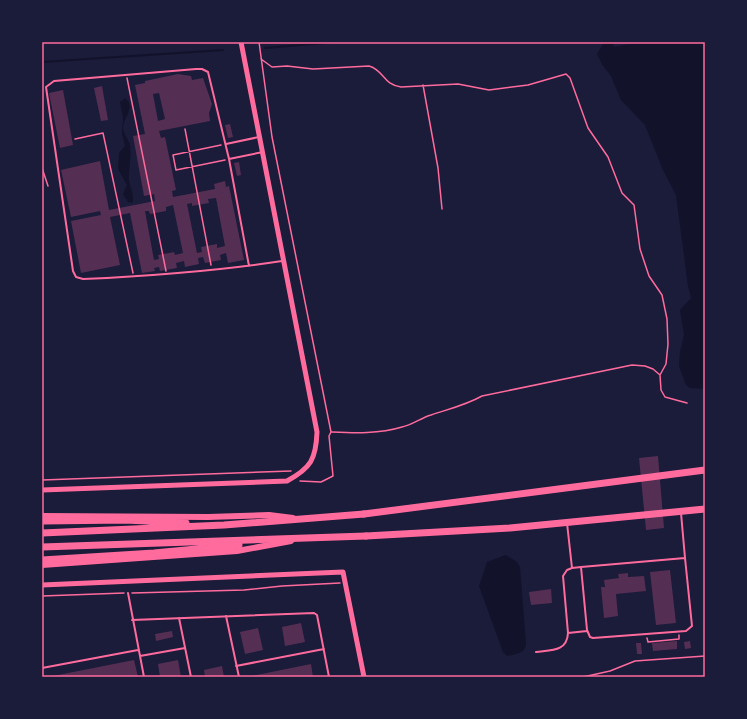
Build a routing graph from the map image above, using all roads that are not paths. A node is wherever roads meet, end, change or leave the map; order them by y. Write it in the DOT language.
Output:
graph roads {
  1 [pos="241,42"];
  2 [pos="260,137"];
  3 [pos="225,144"];
  4 [pos="263,152"];
  5 [pos="228,159"];
  6 [pos="284,261"];
  7 [pos="249,266"];
  8 [pos="705,470"];
  9 [pos="42,490"];
  10 [pos="705,509"];
  11 [pos="681,512"];
  12 [pos="42,516"];
  13 [pos="310,519"];
  14 [pos="42,522"];
  15 [pos="567,523"];
  16 [pos="224,526"];
  17 [pos="42,533"];
  18 [pos="308,538"];
  19 [pos="42,547"];
  20 [pos="685,558"];
  21 [pos="42,560"];
  22 [pos="42,565"];
  23 [pos="581,567"];
  24 [pos="572,568"];
  25 [pos="42,585"];
  26 [pos="128,593"];
  27 [pos="226,616"];
  28 [pos="180,618"];
  29 [pos="132,620"];
  30 [pos="587,631"];
  31 [pos="568,633"];
  32 [pos="185,648"];
  33 [pos="324,649"];
  34 [pos="138,650"];
  35 [pos="536,652"];
  36 [pos="140,656"];
  37 [pos="236,666"];
  38 [pos="42,668"];
  39 [pos="144,677"];
  40 [pos="191,677"];
  41 [pos="239,677"];
  42 [pos="329,677"];
  43 [pos="364,677"];
  1 -- 2 [label="street"];
  2 -- 3 [label="lane"];
  2 -- 4 [label="street"];
  3 -- 5 [label="lane"];
  3 -- 7 [label="lane"];
  4 -- 5 [label="lane"];
  4 -- 6 [label="street"];
  5 -- 7 [label="lane"];
  6 -- 7 [label="lane"];
  6 -- 9 [label="street"];
  8 -- 13 [label="highway"];
  10 -- 11 [label="highway"];
  11 -- 15 [label="highway"];
  11 -- 20 [label="lane"];
  12 -- 13 [label="main road"];
  13 -- 16 [label="highway"];
  14 -- 16 [label="highway"];
  15 -- 18 [label="highway"];
  15 -- 24 [label="lane"];
  16 -- 17 [label="highway"];
  18 -- 19 [label="highway"];
  18 -- 21 [label="highway"];
  18 -- 22 [label="main road"];
  20 -- 23 [label="lane"];
  20 -- 30 [label="lane"];
  23 -- 24 [label="lane"];
  23 -- 30 [label="lane"];
  24 -- 31 [label="lane"];
  25 -- 43 [label="street"];
  26 -- 29 [label="lane"];
  27 -- 28 [label="lane"];
  27 -- 33 [label="lane"];
  27 -- 37 [label="lane"];
  28 -- 29 [label="lane"];
  28 -- 32 [label="lane"];
  29 -- 34 [label="lane"];
  30 -- 31 [label="lane"];
  31 -- 35 [label="lane"];
  32 -- 36 [label="lane"];
  32 -- 40 [label="lane"];
  33 -- 37 [label="lane"];
  33 -- 42 [label="lane"];
  34 -- 36 [label="lane"];
  34 -- 38 [label="lane"];
  36 -- 39 [label="lane"];
  37 -- 41 [label="lane"];
}
